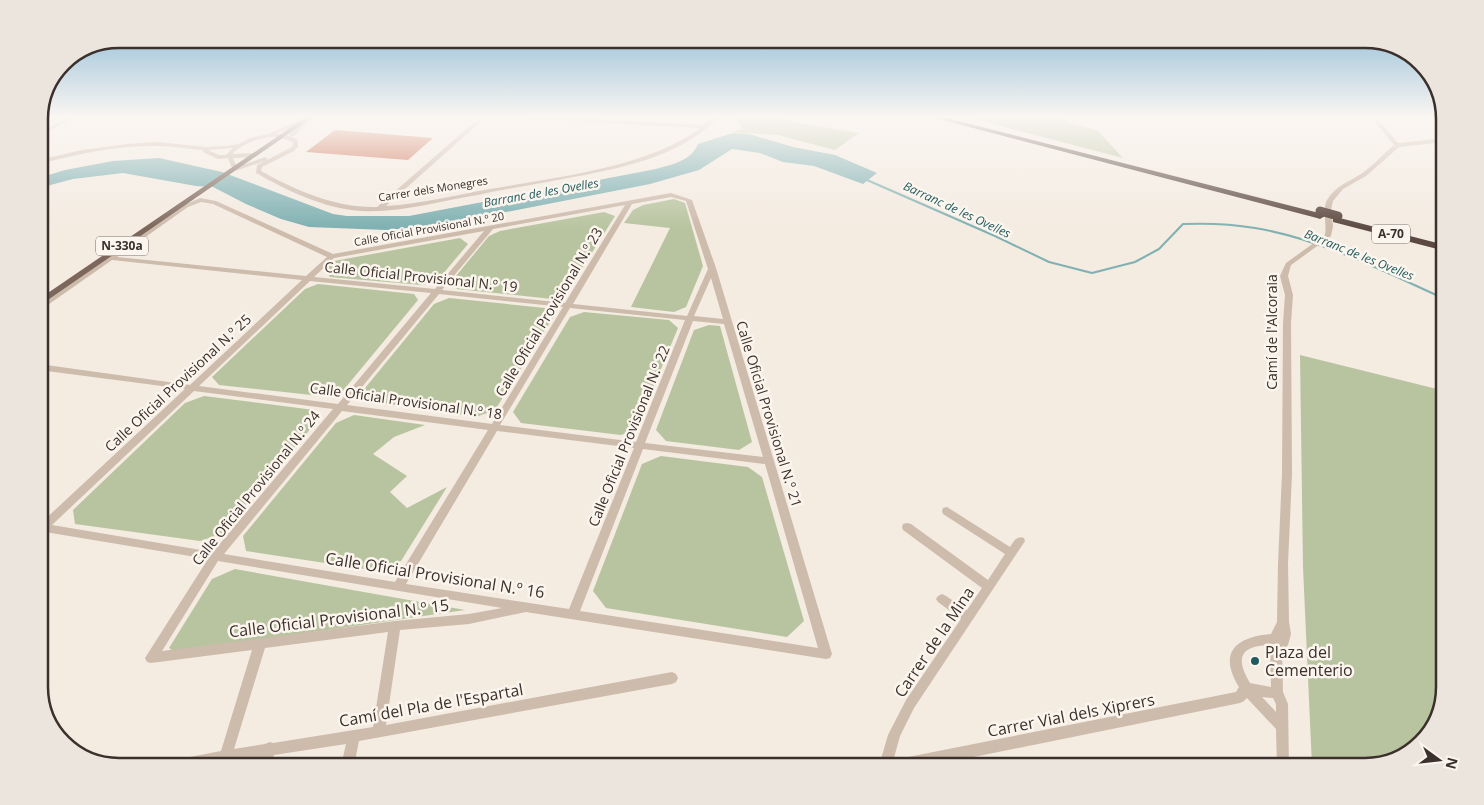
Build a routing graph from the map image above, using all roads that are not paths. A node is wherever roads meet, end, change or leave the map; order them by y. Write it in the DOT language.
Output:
graph roads {
  1 [pos="73,155"];
  2 [pos="213,155"];
  3 [pos="230,155"];
  4 [pos="282,155"];
  5 [pos="440,155"];
  6 [pos="650,155"];
  7 [pos="1086,155"];
  8 [pos="1090,155"];
  9 [pos="1386,155"];
  10 [pos="250,156"];
  11 [pos="230,158"];
  12 [pos="274,158"];
  13 [pos="48,160"];
  14 [pos="233,168"];
  15 [pos="1144,169"];
  16 [pos="671,195"];
  17 [pos="629,204"];
  18 [pos="380,208"];
  19 [pos="1337,218"];
  20 [pos="490,228"];
  21 [pos="1322,241"];
  22 [pos="1436,241"];
  23 [pos="1436,246"];
  24 [pos="332,256"];
  25 [pos="111,258"];
  26 [pos="712,268"];
  27 [pos="309,278"];
  28 [pos="437,292"];
  29 [pos="48,295"];
  30 [pos="48,301"];
  31 [pos="569,305"];
  32 [pos="690,318"];
  33 [pos="727,322"];
  34 [pos="48,368"];
  35 [pos="194,386"];
  36 [pos="341,406"];
  37 [pos="495,427"];
  38 [pos="640,445"];
  39 [pos="769,461"];
  40 [pos="947,511"];
  41 [pos="48,522"];
  42 [pos="907,527"];
  43 [pos="48,529"];
  44 [pos="1020,541"];
  45 [pos="1012,553"];
  46 [pos="216,556"];
  47 [pos="398,587"];
  48 [pos="990,587"];
  49 [pos="942,599"];
  50 [pos="531,608"];
  51 [pos="573,614"];
  52 [pos="969,618"];
  53 [pos="1283,622"];
  54 [pos="395,626"];
  55 [pos="1256,642"];
  56 [pos="260,644"];
  57 [pos="1276,651"];
  58 [pos="826,654"];
  59 [pos="151,658"];
  60 [pos="672,678"];
  61 [pos="1246,688"];
  62 [pos="1277,692"];
  63 [pos="1283,727"];
  64 [pos="378,732"];
  65 [pos="354,735"];
  66 [pos="270,748"];
  67 [pos="226,755"];
  68 [pos="213,758"];
  69 [pos="267,758"];
  70 [pos="350,758"];
  71 [pos="887,758"];
  72 [pos="938,758"];
  73 [pos="1283,758"];
  1 -- 13 [label="street"];
  2 -- 11 [label="street"];
  3 -- 11 [label="street"];
  4 -- 12 [label="street, Carrer dels Monegres"];
  5 -- 18 [label="street"];
  6 -- 18 [label="street, Carrer dels Monegres"];
  7 -- 15 [label="highway, A-70"];
  8 -- 15 [label="highway, A-70"];
  9 -- 21 [label="street, Camí de l'Alcoraia"];
  10 -- 11 [label="street"];
  10 -- 14 [label="main road, N-330a"];
  11 -- 14 [label="street"];
  12 -- 14 [label="street"];
  12 -- 18 [label="street, Carrer dels Monegres"];
  14 -- 29 [label="main road, N-330a"];
  15 -- 19 [label="highway, A-70"];
  16 -- 17 [label="street, Calle Oficial Provisional N.º 20"];
  16 -- 26 [label="street, Calle Oficial Provisional N.º 21"];
  17 -- 20 [label="street, Calle Oficial Provisional N.º 20"];
  17 -- 31 [label="street, Calle Oficial Provisional N.º 23"];
  19 -- 22 [label="highway, A-70"];
  19 -- 23 [label="highway, A-70"];
  20 -- 24 [label="street, Calle Oficial Provisional N.º 20"];
  20 -- 28 [label="street, Calle Oficial Provisional N.º 24"];
  21 -- 53 [label="street, Camí de l'Alcoraia"];
  24 -- 25 [label="street"];
  24 -- 27 [label="street, Calle Oficial Provisional N.º 25"];
  25 -- 27 [label="street, Calle Oficial Provisional N.º 19"];
  25 -- 30 [label="street"];
  26 -- 32 [label="street, Calle Oficial Provisional N.º 22"];
  26 -- 33 [label="street, Calle Oficial Provisional N.º 21"];
  27 -- 28 [label="street, Calle Oficial Provisional N.º 19"];
  27 -- 35 [label="street, Calle Oficial Provisional N.º 25"];
  28 -- 31 [label="street, Calle Oficial Provisional N.º 19"];
  28 -- 36 [label="street, Calle Oficial Provisional N.º 24"];
  31 -- 32 [label="street, Calle Oficial Provisional N.º 19"];
  31 -- 37 [label="street, Calle Oficial Provisional N.º 23"];
  32 -- 33 [label="street, Calle Oficial Provisional N.º 19"];
  32 -- 38 [label="street, Calle Oficial Provisional N.º 22"];
  33 -- 39 [label="street, Calle Oficial Provisional N.º 21"];
  34 -- 35 [label="street, Calle Oficial Provisional N.º 18"];
  35 -- 36 [label="street, Calle Oficial Provisional N.º 18"];
  35 -- 41 [label="street, Calle Oficial Provisional N.º 25"];
  36 -- 37 [label="street, Calle Oficial Provisional N.º 18"];
  36 -- 46 [label="street, Calle Oficial Provisional N.º 24"];
  37 -- 38 [label="street, Calle Oficial Provisional N.º 18"];
  37 -- 47 [label="street, Calle Oficial Provisional N.º 23"];
  38 -- 39 [label="street, Calle Oficial Provisional N.º 18"];
  38 -- 51 [label="street, Calle Oficial Provisional N.º 22"];
  39 -- 58 [label="street, Calle Oficial Provisional N.º 21"];
  40 -- 45 [label="street"];
  42 -- 48 [label="street"];
  43 -- 46 [label="street, Calle Oficial Provisional N.º 16"];
  44 -- 45 [label="street, Carrer de la Mina"];
  45 -- 48 [label="street, Carrer de la Mina"];
  46 -- 47 [label="street, Calle Oficial Provisional N.º 16"];
  46 -- 59 [label="street, Calle Oficial Provisional N.º 24"];
  47 -- 50 [label="street, Calle Oficial Provisional N.º 16"];
  48 -- 52 [label="street, Carrer de la Mina"];
  49 -- 52 [label="street"];
  50 -- 51 [label="street, Calle Oficial Provisional N.º 16"];
  50 -- 54 [label="street, Calle Oficial Provisional N.º 15"];
  51 -- 58 [label="street, Calle Oficial Provisional N.º 16"];
  52 -- 71 [label="street, Carrer de la Mina"];
  53 -- 55 [label="street"];
  53 -- 57 [label="street, Camí de l'Alcoraia"];
  54 -- 56 [label="street, Calle Oficial Provisional N.º 15"];
  54 -- 64 [label="street"];
  55 -- 57 [label="street"];
  55 -- 61 [label="street"];
  56 -- 59 [label="street, Calle Oficial Provisional N.º 15"];
  56 -- 67 [label="street"];
  57 -- 62 [label="street"];
  60 -- 64 [label="street, Camí del Pla de l'Espartal"];
  61 -- 62 [label="street"];
  61 -- 63 [label="street"];
  61 -- 72 [label="street, Carrer Vial dels Xiprers"];
  62 -- 63 [label="street"];
  63 -- 73 [label="street"];
  64 -- 65 [label="street, Camí del Pla de l'Espartal"];
  65 -- 66 [label="street, Camí del Pla de l'Espartal"];
  65 -- 70 [label="street"];
  66 -- 67 [label="street, Camí del Pla de l'Espartal"];
  66 -- 69 [label="street"];
  67 -- 68 [label="street, Camí del Pla de l'Espartal"];
}
